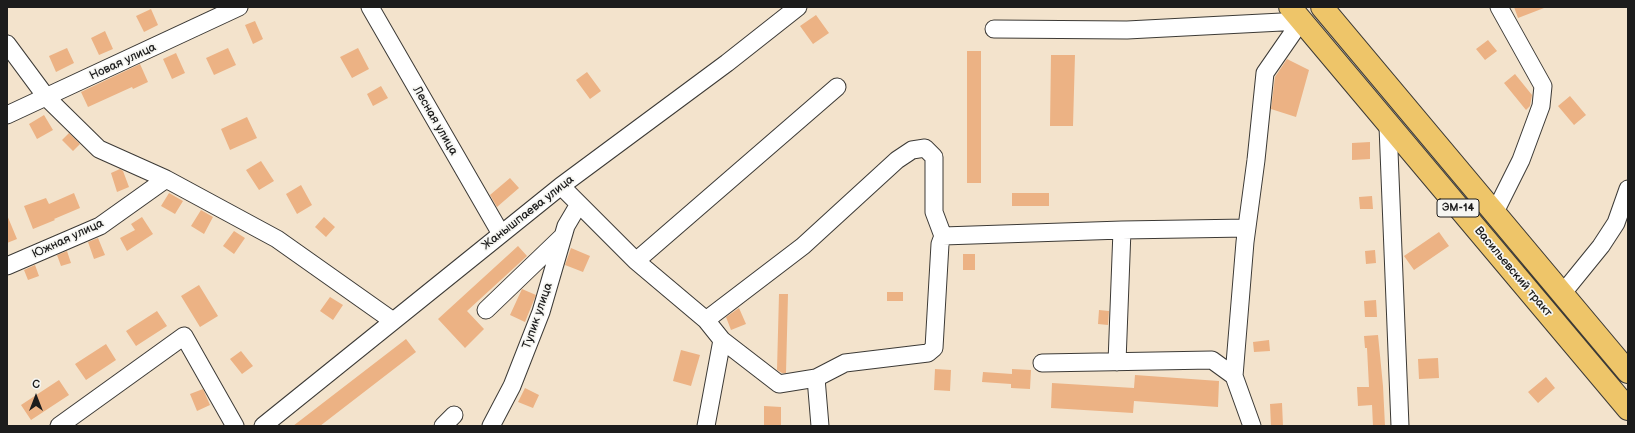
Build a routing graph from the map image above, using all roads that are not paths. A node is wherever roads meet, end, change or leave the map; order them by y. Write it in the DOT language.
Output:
graph roads {
  1 [pos="239,7"];
  2 [pos="370,7"];
  3 [pos="798,7"];
  4 [pos="1322,7"];
  5 [pos="1499,7"];
  6 [pos="1295,14"];
  7 [pos="994,28"];
  8 [pos="7,44"];
  9 [pos="837,87"];
  10 [pos="47,98"];
  11 [pos="7,115"];
  12 [pos="1388,126"];
  13 [pos="166,179"];
  14 [pos="561,186"];
  15 [pos="1628,189"];
  16 [pos="579,204"];
  17 [pos="1494,212"];
  18 [pos="1247,228"];
  19 [pos="1122,230"];
  20 [pos="501,234"];
  21 [pos="563,236"];
  22 [pos="943,236"];
  23 [pos="636,261"];
  24 [pos="7,266"];
  25 [pos="1562,294"];
  26 [pos="486,310"];
  27 [pos="706,320"];
  28 [pos="393,321"];
  29 [pos="722,340"];
  30 [pos="1117,362"];
  31 [pos="1042,363"];
  32 [pos="1628,372"];
  33 [pos="1234,376"];
  34 [pos="816,378"];
  35 [pos="1628,409"];
  36 [pos="59,426"];
  37 [pos="235,426"];
  38 [pos="263,426"];
  39 [pos="491,426"];
  40 [pos="706,426"];
  41 [pos="820,426"];
  42 [pos="1252,426"];
  43 [pos="1400,426"];
  1 -- 10 [label="street, Новая улица"];
  2 -- 20 [label="street, Лесная улица"];
  3 -- 14 [label="street, Жанышпаева улица"];
  4 -- 17 [label="main road, Васильевский тракт / ЭМ-14"];
  5 -- 17 [label="street"];
  6 -- 7 [label="street"];
  6 -- 12 [label="main road, Васильевский тракт / ЭМ-14"];
  6 -- 18 [label="street"];
  8 -- 10 [label="street"];
  9 -- 23 [label="street"];
  10 -- 11 [label="street, Новая улица"];
  10 -- 13 [label="street"];
  12 -- 35 [label="main road, Васильевский тракт / ЭМ-14"];
  12 -- 43 [label="street"];
  13 -- 24 [label="street, Южная улица"];
  13 -- 28 [label="street"];
  14 -- 16 [label="street"];
  14 -- 20 [label="street, Жанышпаева улица"];
  15 -- 25 [label="street"];
  16 -- 21 [label="street, Тупик улица"];
  16 -- 23 [label="street"];
  17 -- 25 [label="main road, Васильевский тракт / ЭМ-14"];
  18 -- 19 [label="street"];
  18 -- 33 [label="street"];
  19 -- 22 [label="street"];
  19 -- 30 [label="street"];
  20 -- 28 [label="street, Жанышпаева улица"];
  21 -- 26 [label="street"];
  21 -- 39 [label="street, Тупик улица"];
  22 -- 27 [label="street"];
  22 -- 34 [label="street"];
  23 -- 27 [label="street"];
  25 -- 32 [label="main road, Васильевский тракт / ЭМ-14"];
  27 -- 29 [label="street"];
  28 -- 38 [label="street, Жанышпаева улица"];
  29 -- 34 [label="street"];
  29 -- 40 [label="street"];
  30 -- 31 [label="street"];
  30 -- 33 [label="street"];
  33 -- 42 [label="street"];
  34 -- 41 [label="street"];
  36 -- 37 [label="street"];
}
